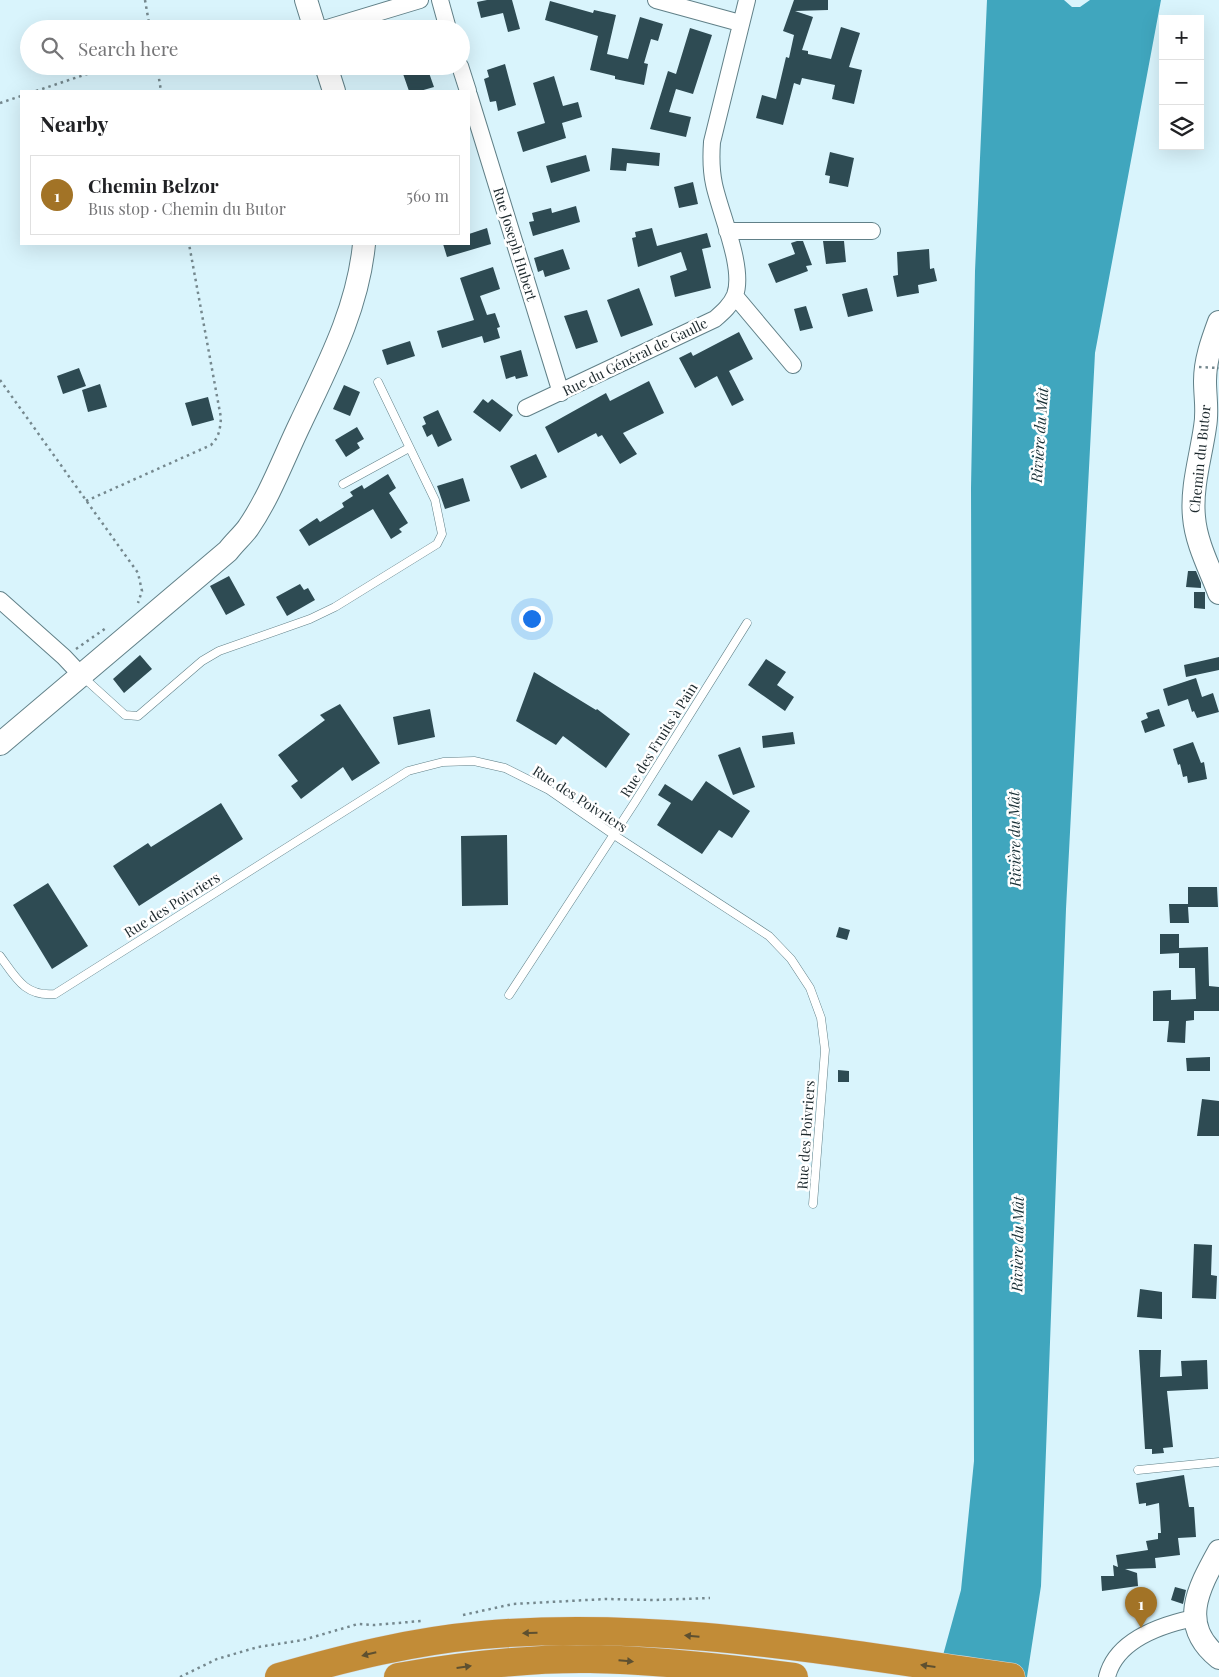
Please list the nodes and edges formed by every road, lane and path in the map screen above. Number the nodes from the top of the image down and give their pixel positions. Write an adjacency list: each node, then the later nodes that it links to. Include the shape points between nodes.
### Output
1 (145, 0): 7 (path)
2 (306, 0): 8 (main road)
3 (420, 0): 9 (street)
4 (440, 0): 10 (street)
5 (656, 0): 11 (street)
6 (747, 0): 11 (street)
7 (148, 20)
8 (312, 20)
9 (354, 20)
10 (446, 20)
11 (740, 23): 23 (street, via 711,155 713,182)
12 (84, 75): 16 (path)
13 (159, 75): 17 (path)
14 (329, 75): 18 (main road)
15 (463, 75): 19 (street)
16 (39, 90)
17 (162, 90)
18 (334, 90)
19 (468, 90)
20 (20, 96): 22 (path)
21 (470, 98): 34 (street, Rue Joseph Hubert)
22 (0, 103)
23 (727, 231): 24 (street); 27 (street, via 737,266)
24 (872, 231)
25 (189, 245): 38 (path, via 221,418 220,433 211,445)
26 (364, 245): 45 (main road, via 362,268 351,309 334,352 264,500 247,528 228,551)
27 (735, 296): 29 (street); 34 (street, Rue du Général de Gaulle, via 715,319)
28 (1219, 322): 39 (main road, Chemin du Butor, via 1206,366 1205,428 1194,504 1196,531)
29 (793, 364)
30 (1198, 367): 31 (path, bridge)
31 (1219, 368)
32 (0, 380): 38 (path)
33 (378, 382): 36 (lane)
34 (561, 393): 35 (street, Rue du Général de Gaulle)
35 (526, 408)
36 (409, 448): 37 (lane); 45 (lane, via 435,500 442,534 437,544 336,607 213,654 138,716 125,716)
37 (343, 484)
38 (86, 501): 41 (path, via 138,573 142,591)
39 (1219, 593)
40 (0, 600): 44 (street)
41 (135, 609)
42 (747, 624): 47 (lane, Rue des Fruits à Pain)
43 (111, 625): 44 (path)
44 (64, 657): 45 (street)
45 (81, 675): 46 (main road)
46 (0, 744)
47 (614, 835): 48 (lane, Rue des Poivriers, via 549,790 505,768 474,761 443,762 408,772 55,994 32,992 21,985); 49 (lane, Rue des Fruits à Pain); 50 (lane, Rue des Poivriers, via 769,936 791,959 810,988 820,1018 825,1050)
48 (0, 956)
49 (509, 995)
50 (813, 1204)
51 (1219, 1462): 52 (lane)
52 (1138, 1470)
53 (1219, 1552): 54 (main road, via 1197,1595)
54 (1194, 1618): 55 (main road, via 1202,1639); 60 (street, via 1170,1623 1144,1634 1124,1650 1109,1669)
55 (1219, 1658)
56 (279, 1677): 59 (highway, one-way to 56, via 741,1640 613,1632 483,1635 421,1643)
57 (398, 1677): 58 (highway, one-way to 58, via 496,1663 548,1660 618,1660)
58 (794, 1677)
59 (1011, 1677)
60 (1107, 1677)

